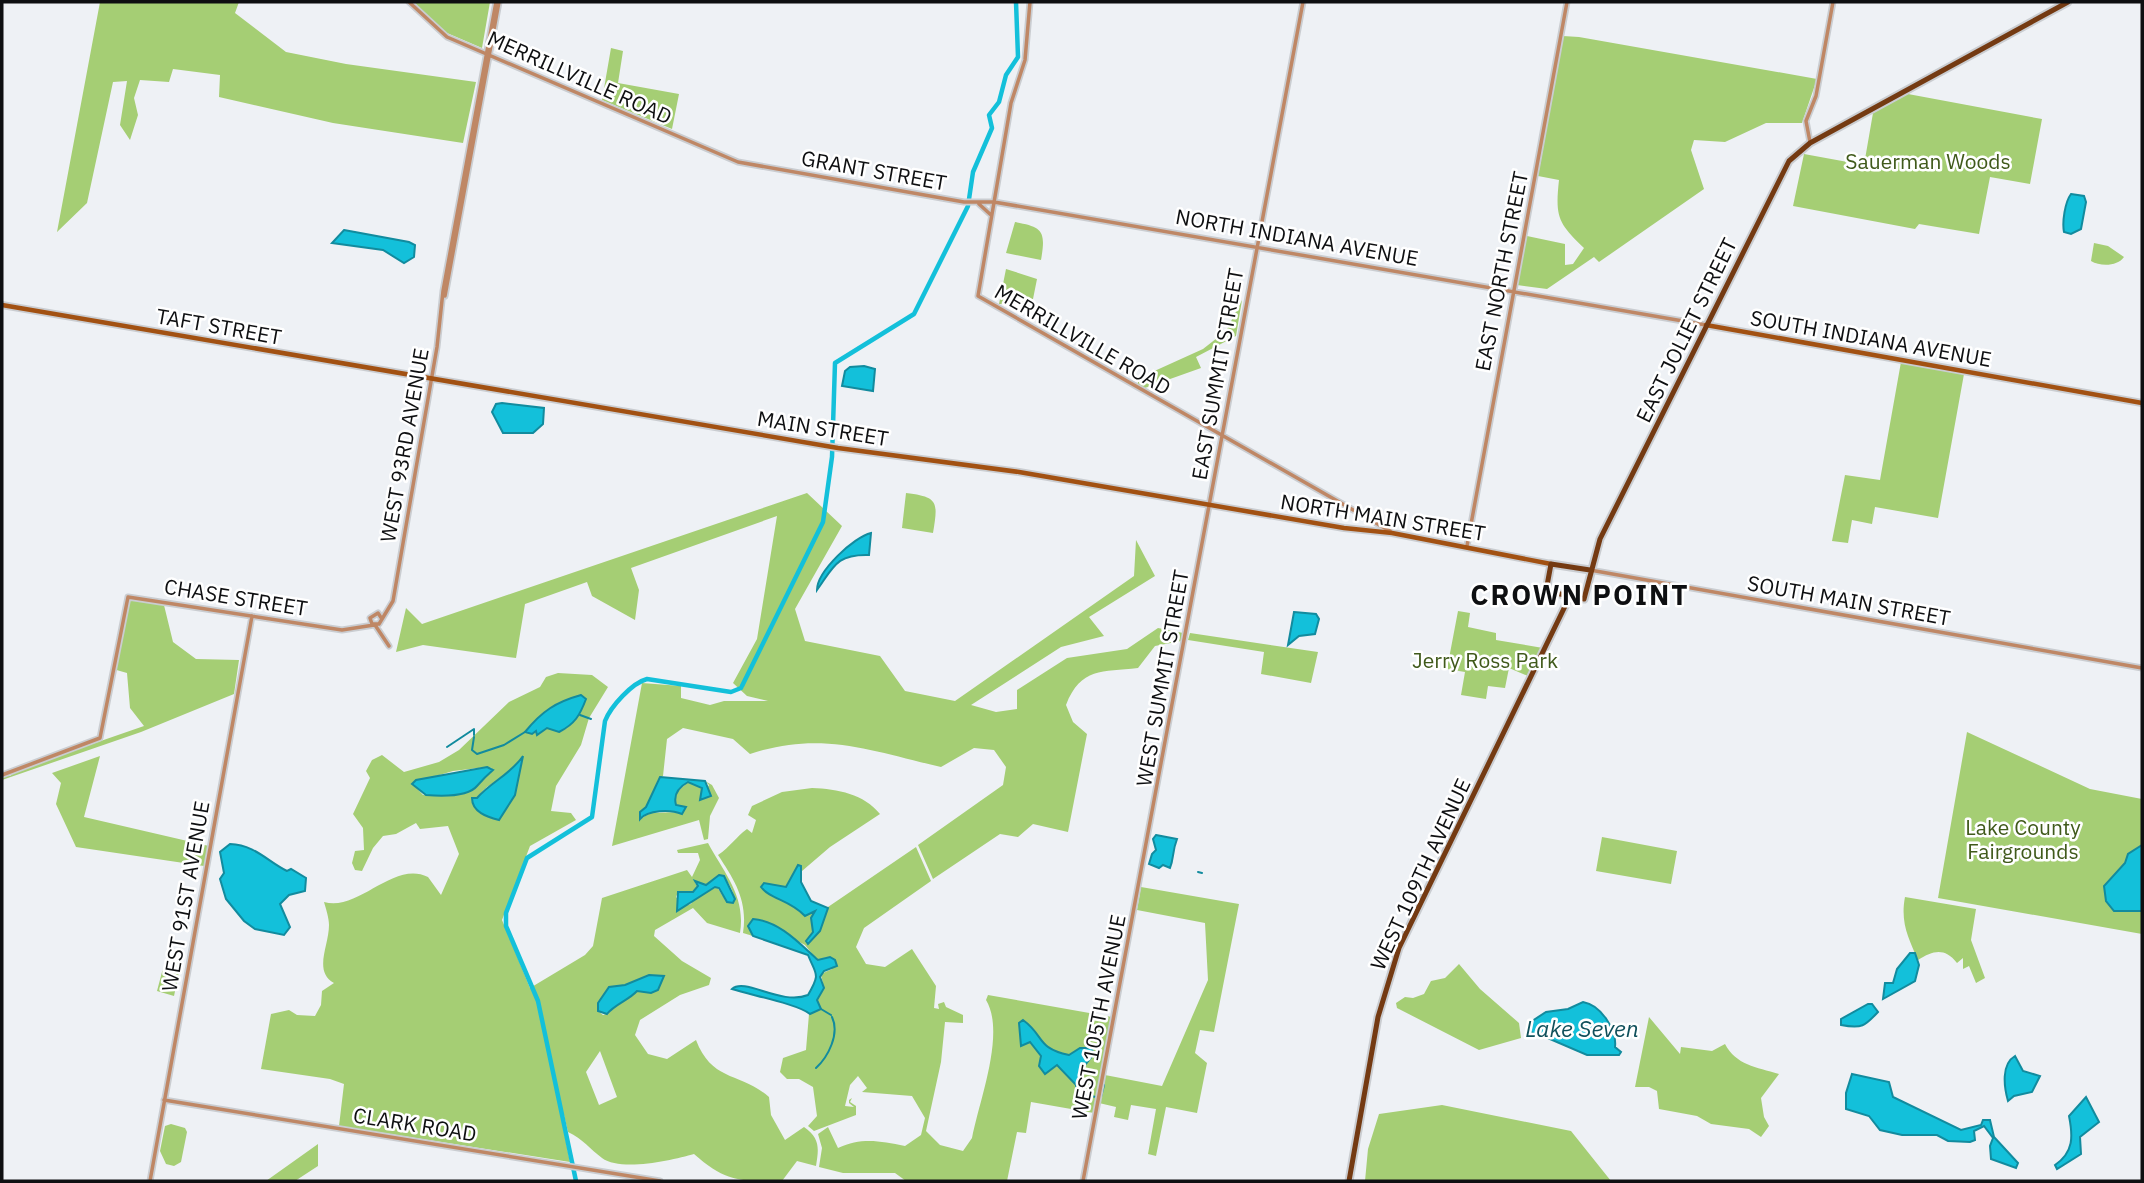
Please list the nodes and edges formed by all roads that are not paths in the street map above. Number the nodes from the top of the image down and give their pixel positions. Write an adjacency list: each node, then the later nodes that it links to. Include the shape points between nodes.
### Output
1 (409, 2): 8 (street, MERRILLVILLE ROAD, via 442,34)
2 (497, 2): 8 (street, WEST 93RD AVENUE)
3 (1030, 2): 11 (street, via 1025,60 1011,103)
4 (1303, 2): 14 (street, EAST SUMMIT STREET)
5 (1567, 2): 15 (street, EAST NORTH STREET)
6 (1833, 2): 9 (street, via 1816,96 1806,121)
7 (2068, 2): 9 (main road, EAST JOLIET STREET)
8 (488, 54): 10 (street, MERRILLVILLE ROAD); 19 (street, WEST 93RD AVENUE)
9 (1810, 143): 18 (main road, EAST JOLIET STREET, via 1781,174)
10 (749, 164): 12 (street, GRANT STREET)
11 (994, 202): 12 (street, GRANT STREET); 13 (street); 14 (street, NORTH INDIANA AVENUE)
12 (978, 203): 13 (street)
13 (991, 215): 21 (street, MERRILLVILLE ROAD, via 978,296)
14 (1256, 247): 15 (street, NORTH INDIANA AVENUE); 21 (street, EAST SUMMIT STREET)
15 (1514, 290): 16 (street, NORTH INDIANA AVENUE); 24 (street, EAST NORTH STREET)
16 (1594, 304): 18 (street, SOUTH INDIANA AVENUE)
17 (2, 305): 19 (main road, TAFT STREET)
18 (1706, 325): 20 (main road, SOUTH INDIANA AVENUE); 26 (main road, EAST JOLIET STREET, via 1600,539)
19 (432, 378): 22 (main road, MAIN STREET, via 838,448); 28 (street, WEST 93RD AVENUE)
20 (2142, 403)
21 (1222, 436): 22 (street, EAST SUMMIT STREET); 23 (street, MERRILLVILLE ROAD)
22 (1209, 504): 23 (main road, NORTH MAIN STREET); 37 (street, WEST SUMMIT STREET)
23 (1392, 533): 24 (main road, NORTH MAIN STREET)
24 (1467, 547): 25 (main road, NORTH MAIN STREET)
25 (1551, 564): 26 (main road, SOUTH MAIN STREET); 27 (main road, via 1547,592)
26 (1590, 570): 27 (main road, EAST JOLIET STREET, via 1584,599); 35 (street, SOUTH MAIN STREET)
27 (1570, 596): 42 (main road, WEST 109TH AVENUE, via 1399,947 1378,1017)
28 (393, 598): 29 (street, via 386,610); 32 (street, WEST 93RD AVENUE)
29 (378, 613): 31 (street); 32 (street)
30 (252, 616): 34 (street, CHASE STREET); 36 (street, CHASE STREET, via 128,597 100,738); 38 (street, WEST 91ST AVENUE)
31 (370, 618): 33 (street); 34 (street, via 362,626)
32 (382, 621): 33 (street); 33 (street, via 388,644)
33 (374, 625): 34 (street)
34 (338, 629)
35 (2142, 668)
36 (2, 775)
37 (1144, 858): 41 (street, WEST 105TH AVENUE)
38 (164, 1100): 39 (street, WEST 91ST AVENUE); 40 (street, CLARK ROAD)
39 (150, 1181)
40 (660, 1181)
41 (1083, 1181)
42 (1349, 1181)

